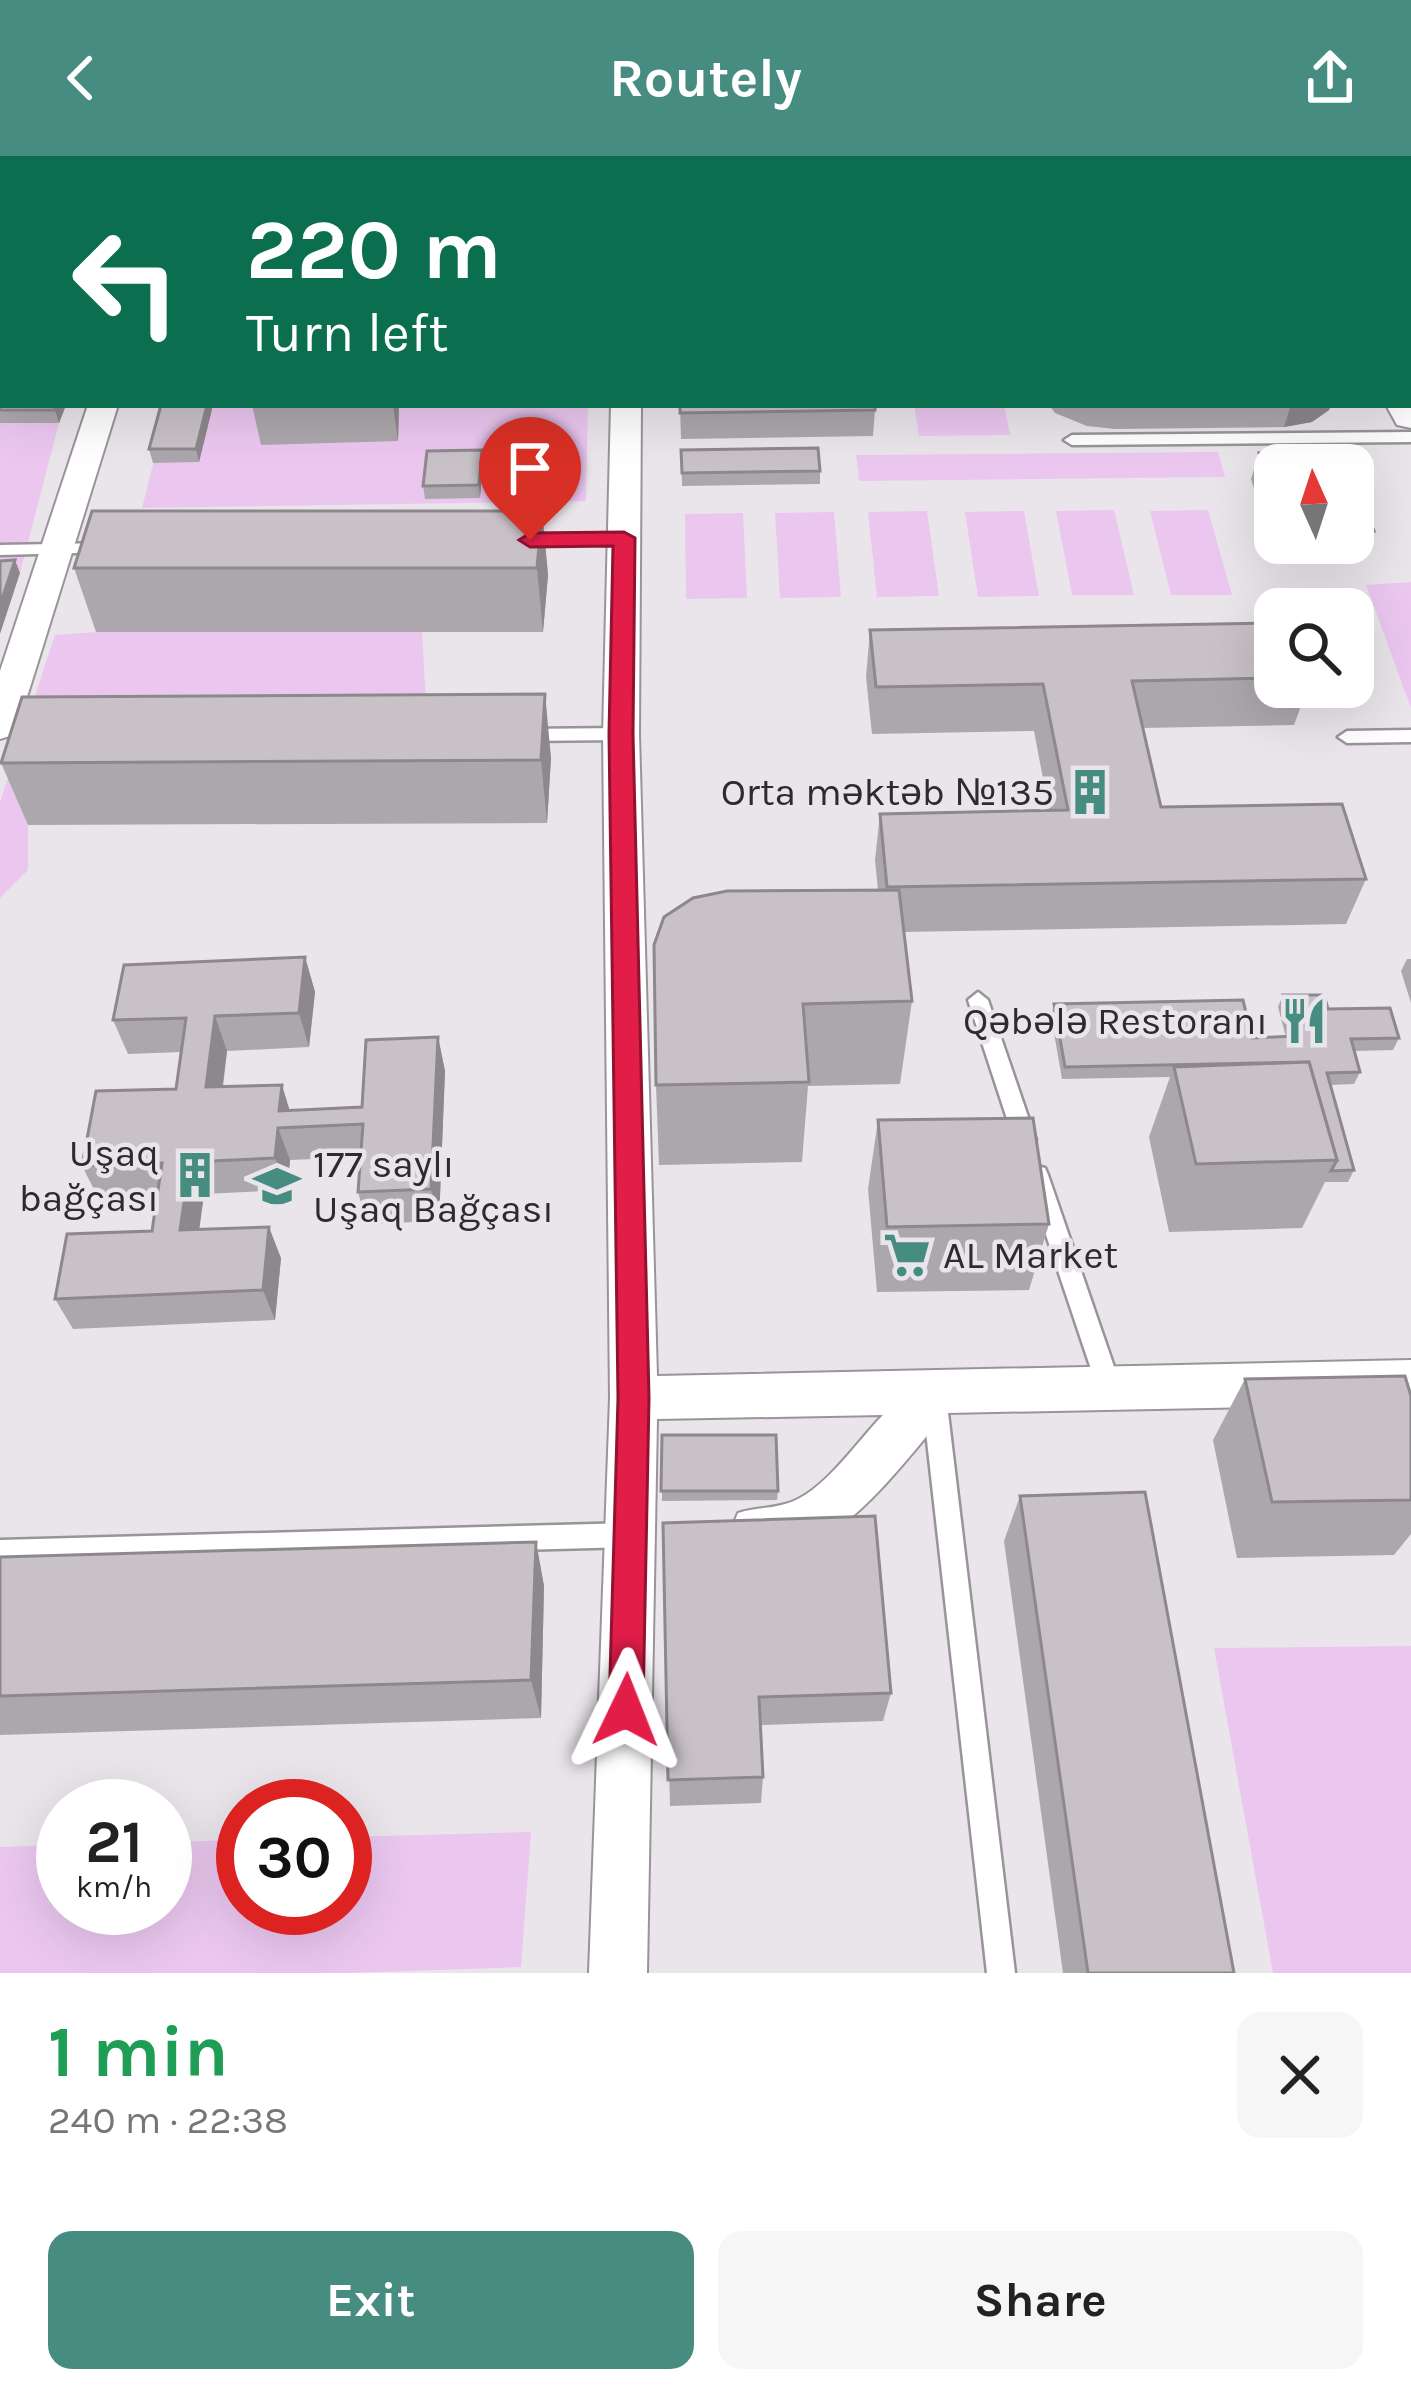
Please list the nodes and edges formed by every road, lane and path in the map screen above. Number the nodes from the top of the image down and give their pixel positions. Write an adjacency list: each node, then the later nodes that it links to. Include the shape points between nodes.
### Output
1 (103, 408): 8 (street)
2 (626, 408): 5 (street)
3 (1411, 437): 4 (lane)
4 (1072, 440)
5 (624, 538): 6 (lane); 10 (street)
6 (506, 541)
7 (128, 548): 8 (lane)
8 (58, 549): 9 (lane); 11 (street)
9 (0, 550)
10 (621, 734): 12 (lane); 20 (street)
11 (12, 735): 15 (lane)
12 (502, 736)
13 (1411, 736): 14 (lane)
14 (1347, 737)
15 (0, 743)
16 (978, 1000): 18 (lane)
17 (1411, 1382): 18 (street)
18 (1110, 1391): 19 (street)
19 (934, 1394): 20 (street); 21 (street, via 827,1508 790,1528); 24 (lane)
20 (634, 1398): 21 (street)
21 (669, 1533): 22 (lane); 23 (street)
22 (0, 1552)
23 (618, 1973)
24 (1001, 1973)

